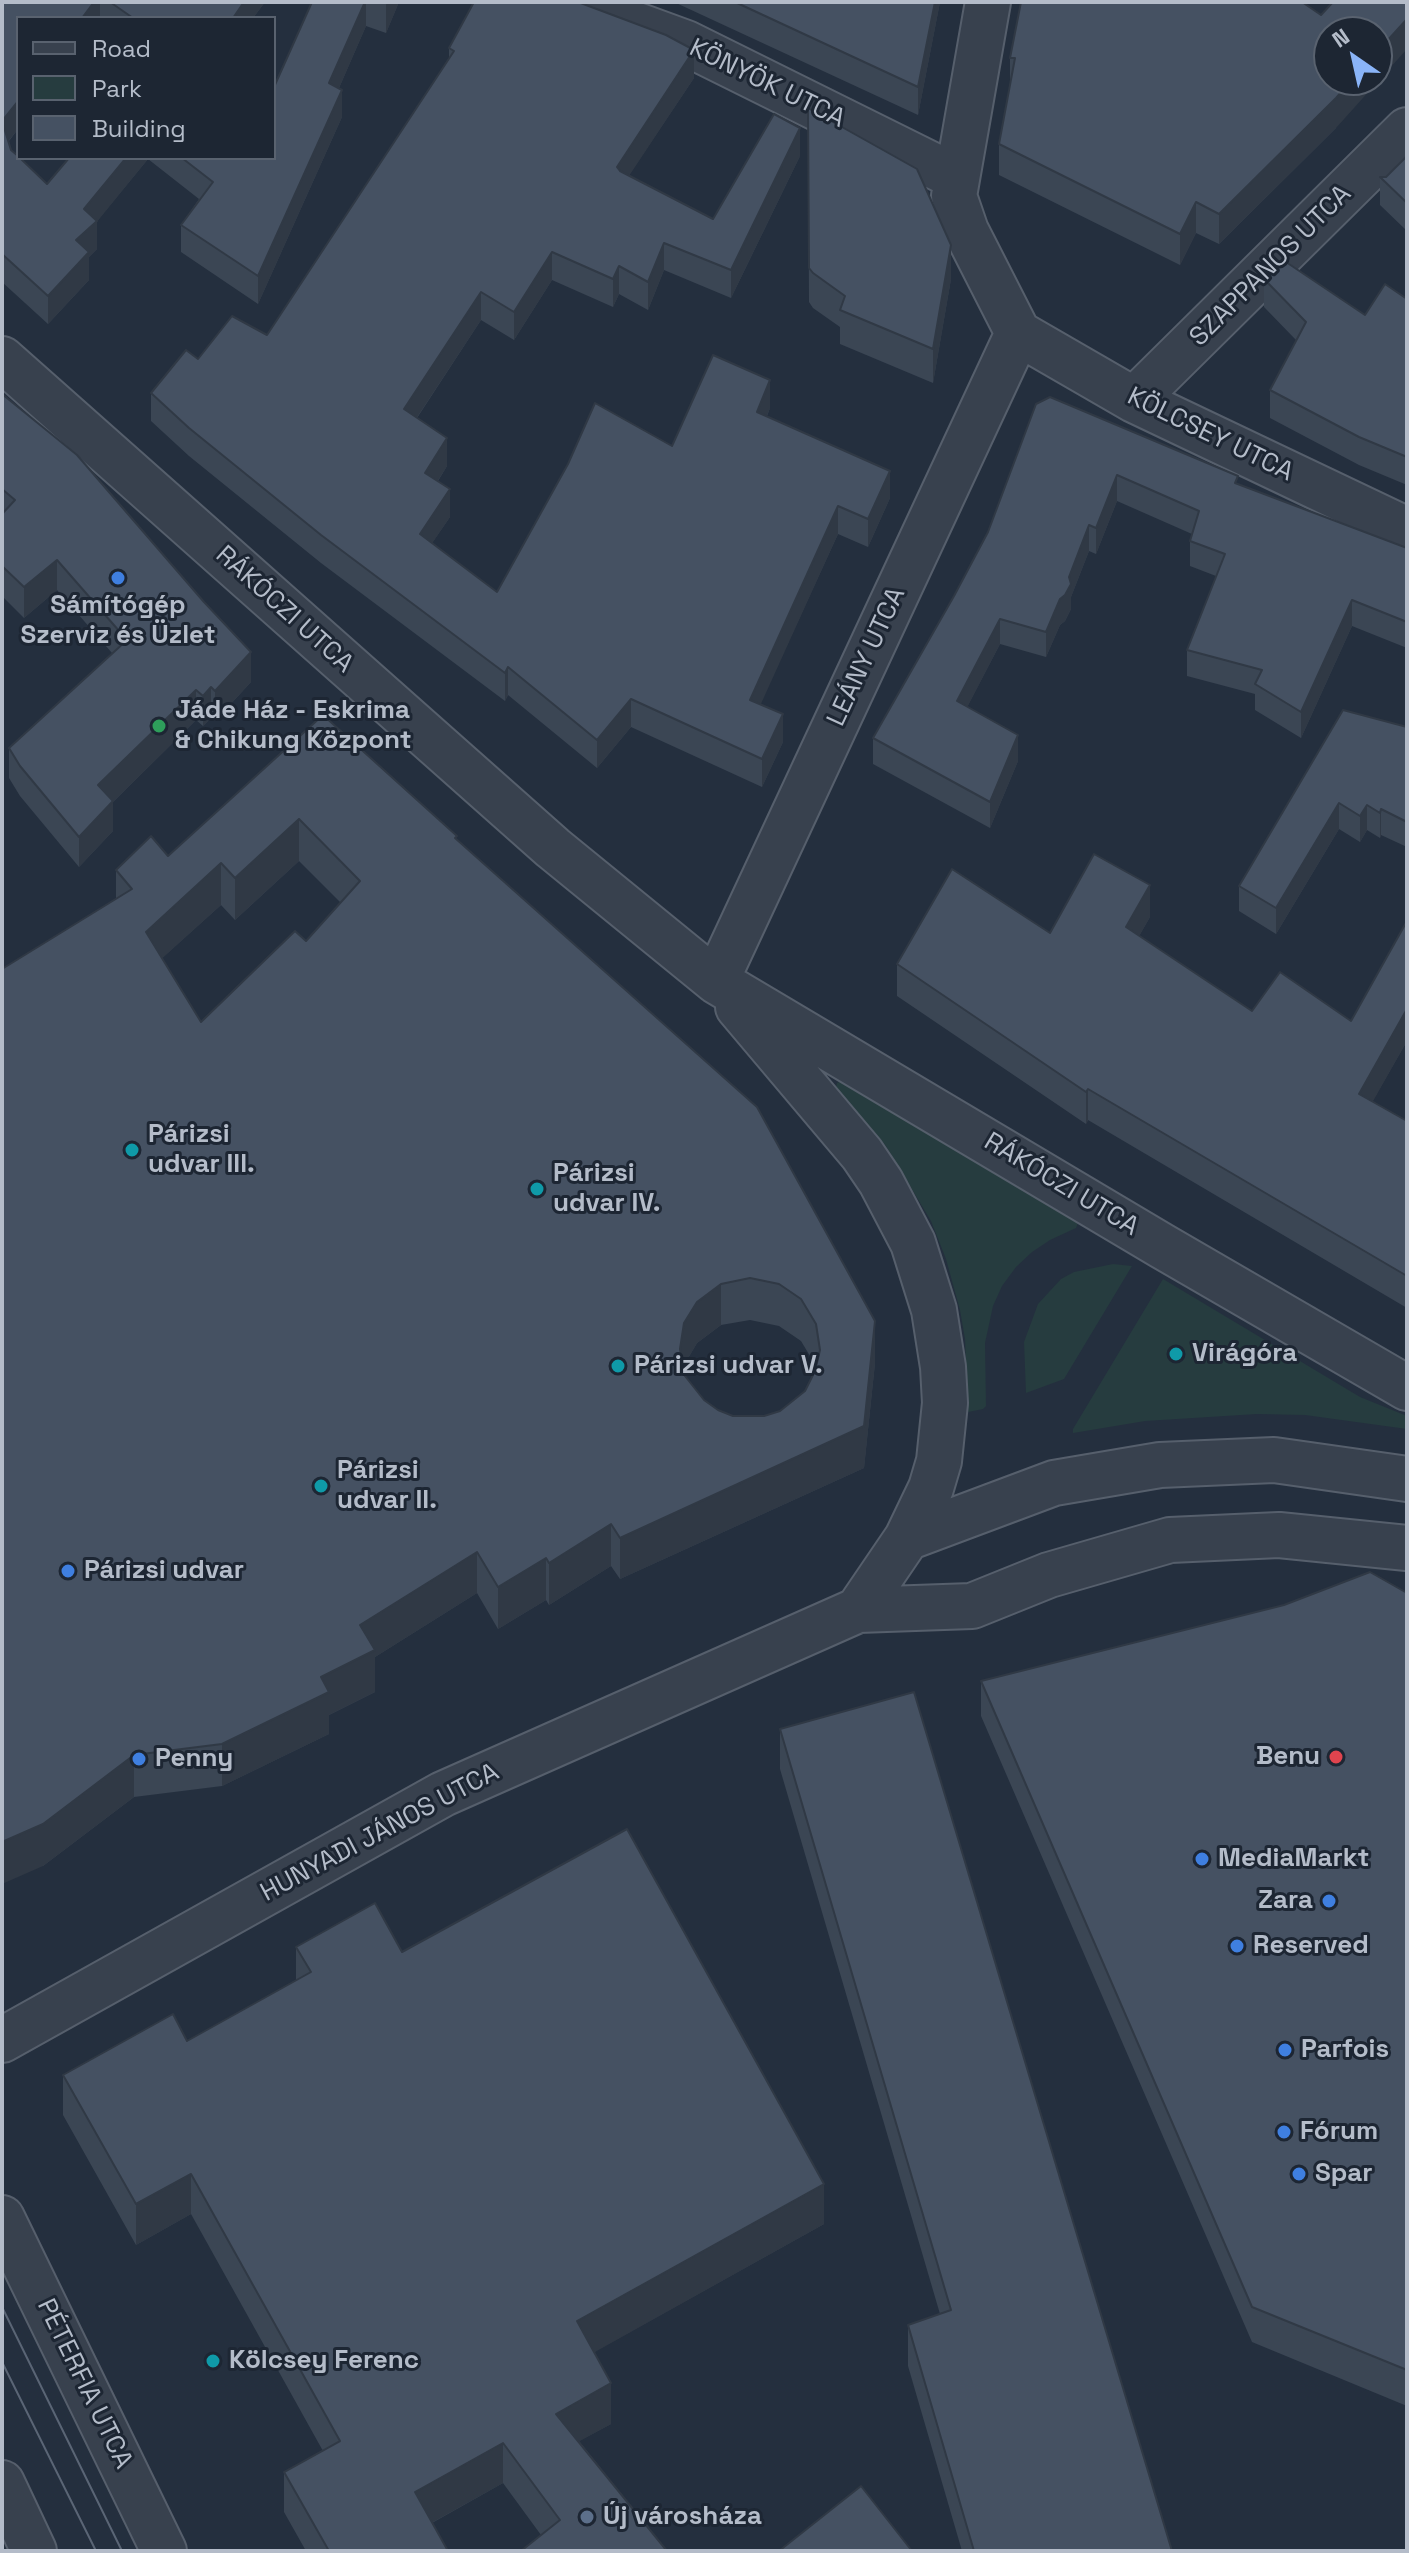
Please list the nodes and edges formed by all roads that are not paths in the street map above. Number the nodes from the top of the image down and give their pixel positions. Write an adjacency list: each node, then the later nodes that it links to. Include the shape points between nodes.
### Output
1 (574, 2): 4 (street, KÖNYÖK UTCA, via 686,43)
2 (988, 2): 4 (street)
3 (1407, 130): 7 (street, SZAPPANOS UTCA)
4 (956, 177): 5 (street, via 960,216)
5 (1018, 333): 7 (street, KÖLCSEY UTCA); 9 (street, LEÁNY UTCA)
6 (2, 359): 9 (street, RÁKÓCZI UTCA, via 553,848)
7 (1134, 400): 8 (street, KÖLCSEY UTCA)
8 (1407, 530)
9 (716, 981): 10 (street, RÁKÓCZI UTCA); 12 (street, RÁKÓCZI UTCA, via 862,1154 897,1209 917,1254 939,1338 945,1403 939,1461)
10 (1407, 1388)
11 (1407, 1479): 12 (street, via 1274,1460 1160,1465 1054,1483)
12 (907, 1538): 14 (street)
13 (1407, 1548): 14 (street, HUNYADI JÁNOS UTCA, via 1279,1535 1170,1540 1049,1575 972,1606)
14 (858, 1610): 15 (street, HUNYADI JÁNOS UTCA, via 443,1794)
15 (2, 2040)
16 (2, 2218): 19 (street, PÉTERFIA UTCA)
17 (2, 2483): 18 (street)
18 (34, 2551)
19 (164, 2551)

